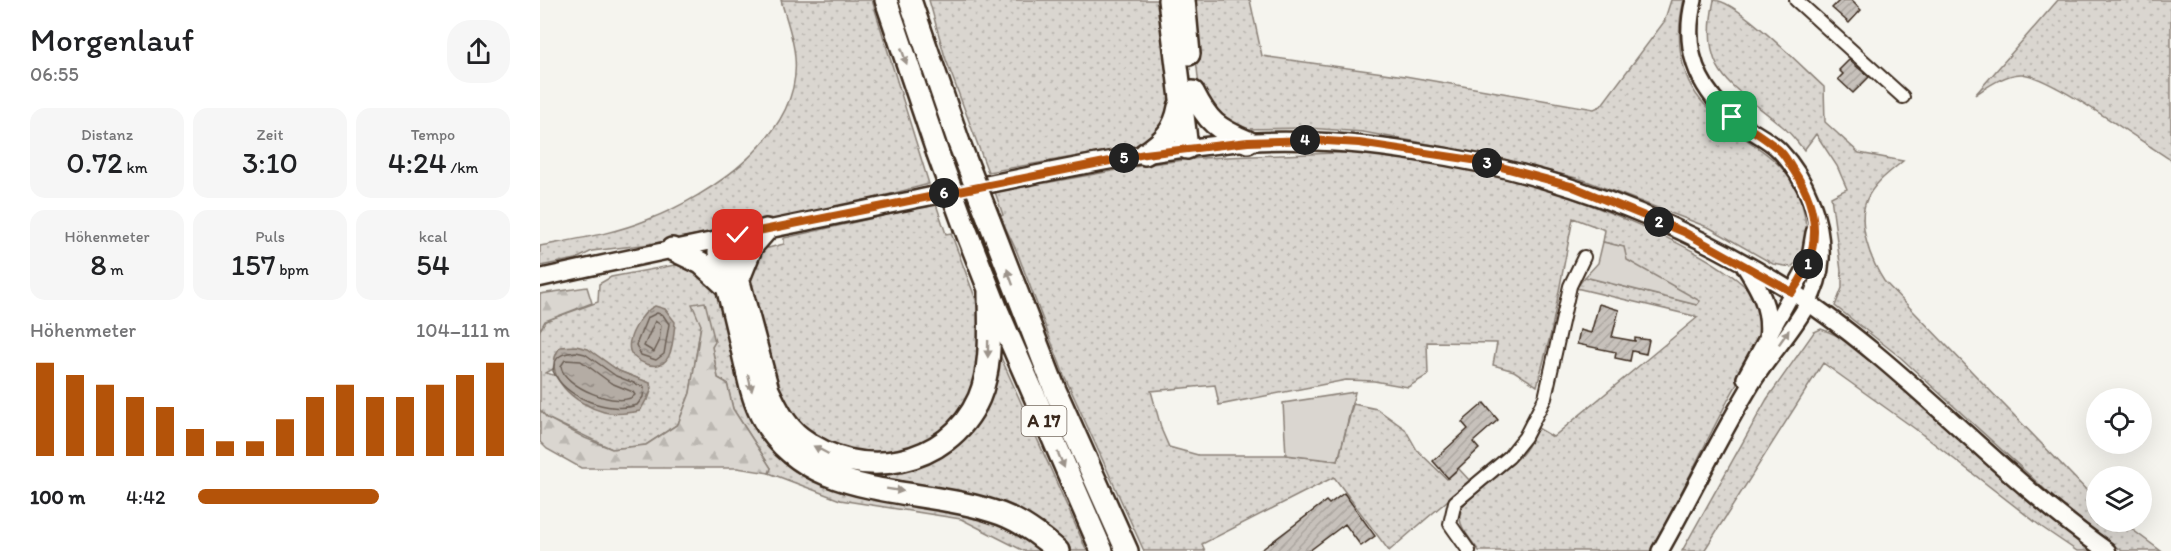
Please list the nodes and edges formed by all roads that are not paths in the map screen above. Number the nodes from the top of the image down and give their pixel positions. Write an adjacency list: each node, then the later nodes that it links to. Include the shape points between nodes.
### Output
1 (886, 0): 20 (highway, A 17, one-way to 20, bridge)
2 (1169, 0): 7 (highway)
3 (1184, 0): 7 (highway)
4 (1694, 0): 12 (street, via 1689,20 1691,56 1702,85 1732,117 1780,150 1807,190)
5 (1796, 0): 8 (street)
6 (913, 4): 27 (highway, A 17, one-way to 6, bridge, via 1055,390 988,220)
7 (1187, 96): 9 (highway, via 1211,122); 10 (highway); 11 (highway, via 1163,142)
8 (1903, 97)
9 (1248, 142): 10 (main road); 17 (main road, via 1359,143 1526,172 1611,201 1684,232)
10 (1194, 148): 11 (main road)
11 (1145, 154): 13 (main road)
12 (1814, 212): 21 (street, via 1809,262); 22 (street, via 1821,258)
13 (766, 230): 14 (main road); 19 (highway, via 752,246)
14 (722, 238): 15 (main road); 19 (highway)
15 (672, 249): 18 (main road); 19 (highway)
16 (1584, 257): 28 (street, via 1570,286 1545,398 1525,438 1509,457 1455,502 1450,524)
17 (1744, 265): 21 (main road); 23 (main road, via 1765,298)
18 (540, 278)
19 (733, 281): 20 (highway, one-way to 19, via 987,371 979,399 962,426 918,456 873,465 825,453 800,438 784,421 768,390); 25 (highway, one-way to 25, via 753,395 773,435 793,457 823,474 856,484 935,496 1002,514)
20 (989, 290): 26 (highway, A 17, one-way to 26)
21 (1792, 292): 22 (main road); 23 (street)
22 (1808, 303): 24 (street, one-way to 22, via 1754,380); 30 (main road, via 1880,358)
23 (1768, 334): 24 (street, via 1706,452)
24 (1689, 500): 29 (street)
25 (1058, 551)
26 (1102, 551)
27 (1127, 551)
28 (1469, 551)
29 (1660, 551)
30 (2107, 551)

